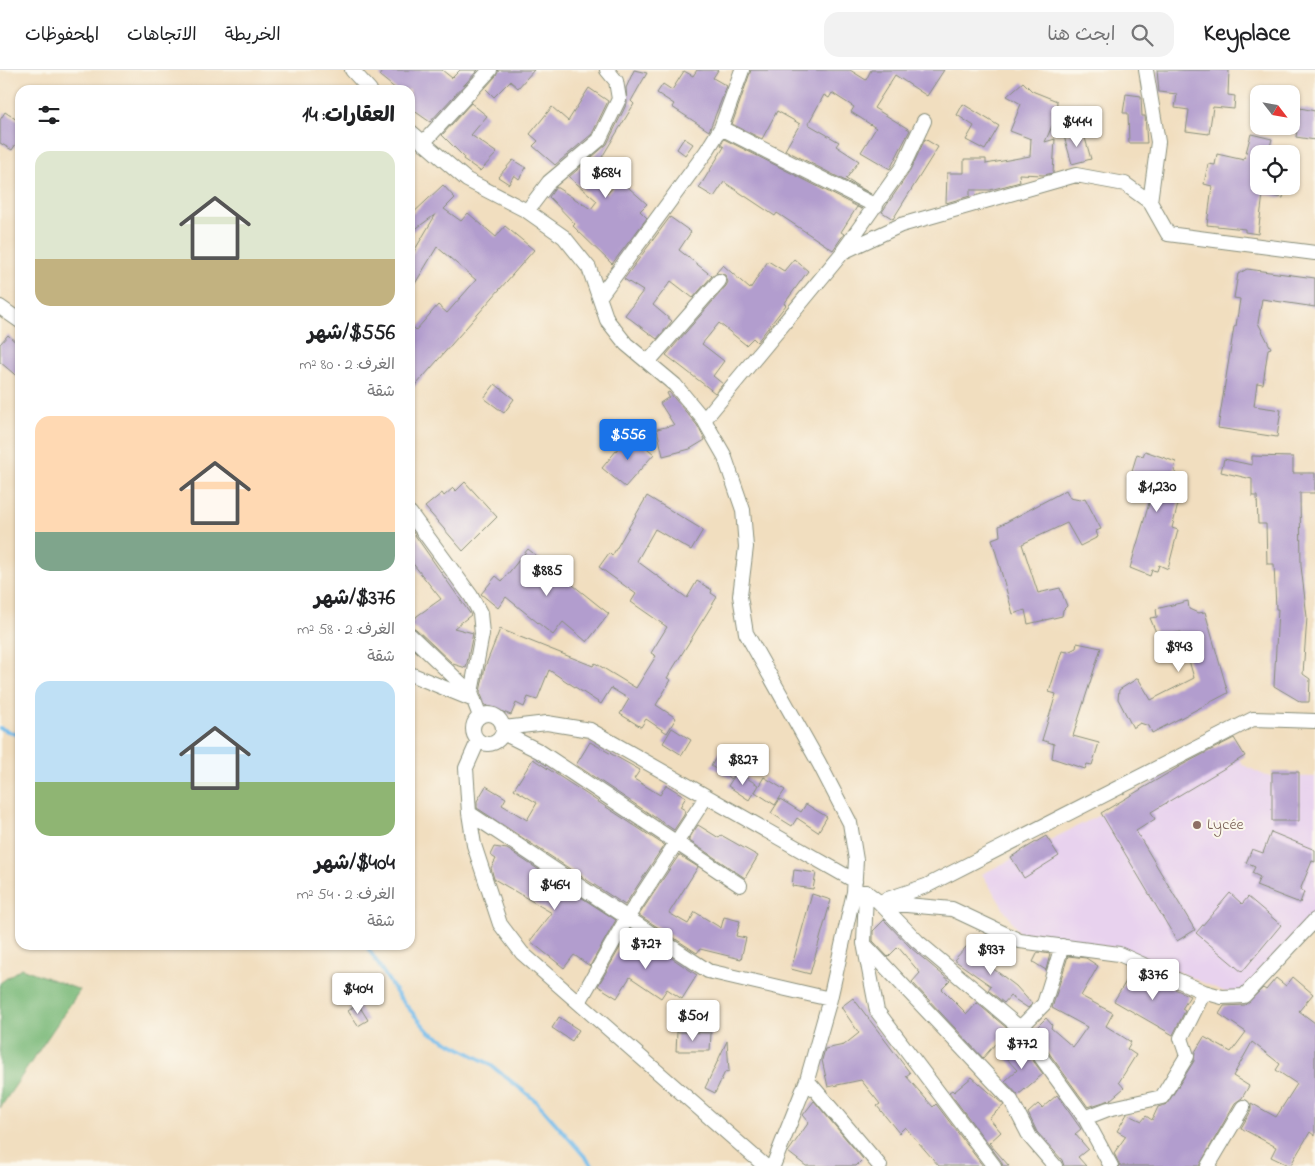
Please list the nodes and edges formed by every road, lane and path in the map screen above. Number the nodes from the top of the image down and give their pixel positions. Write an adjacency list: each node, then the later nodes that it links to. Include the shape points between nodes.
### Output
1 (352, 70): 6 (street)
2 (490, 70): 10 (street)
3 (607, 70): 13 (street, via 616,81 619,100 599,140 548,182)
4 (742, 70): 8 (street)
5 (1146, 70): 11 (street, via 1158,142)
6 (366, 85)
7 (924, 121): 12 (street, via 904,166)
8 (721, 128): 12 (street); 17 (street)
9 (415, 136): 10 (street)
10 (423, 143): 13 (street, via 467,180)
11 (1150, 202): 14 (street, via 1125,184 1076,175 902,225); 15 (street, via 1168,234)
12 (876, 206): 14 (street)
13 (528, 211): 17 (street, via 564,237 590,268)
14 (843, 252): 21 (street)
15 (1315, 252)
16 (719, 281): 20 (street)
17 (600, 296): 20 (street, via 607,320 626,344)
18 (0, 307): 19 (street)
19 (15, 318)
20 (648, 362): 21 (street, via 675,385)
21 (704, 420): 34 (street, via 724,455 743,510 746,547 740,596 746,633 850,823)
22 (415, 519): 25 (street, via 480,613 482,634)
23 (415, 640): 25 (street)
24 (415, 676): 25 (street)
25 (473, 697): 26 (street)
26 (480, 716): 28 (street, via 495,716); 29 (street, via 473,727)
27 (1315, 721): 35 (street, via 1253,719 926,886)
28 (503, 731): 29 (street, via 497,742 492,744); 30 (street, via 547,723 590,730); 32 (street, via 539,751)
29 (478, 741): 31 (street, via 466,768)
30 (706, 797): 32 (street); 34 (street)
31 (469, 813): 36 (street); 42 (street, via 474,846 500,924 522,953)
32 (677, 843): 33 (street); 36 (street)
33 (740, 885)
34 (858, 889): 35 (street); 38 (street); 41 (street)
35 (879, 902): 39 (street, via 952,909 1020,941); 43 (street, via 917,941)
36 (627, 918): 41 (street, via 708,971); 42 (street)
37 (1315, 920): 40 (street, via 1244,996 1222,997)
38 (864, 944): 50 (street, via 877,1010); 51 (street, via 1011,1100 1030,1137)
39 (1062, 946): 40 (street, via 1119,954); 43 (street, via 1044,1004)
40 (1204, 992): 46 (street, via 1181,1038 1187,1056 1162,1097 1108,1109)
41 (830, 999): 44 (street)
42 (579, 1002): 47 (street)
43 (1020, 1028): 46 (street)
44 (807, 1080): 48 (street); 49 (street)
45 (1243, 1107): 53 (street)
46 (1085, 1118): 52 (street)
47 (765, 1166)
48 (773, 1166)
49 (880, 1166)
50 (994, 1166)
51 (1054, 1166)
52 (1110, 1166)
53 (1208, 1166)

